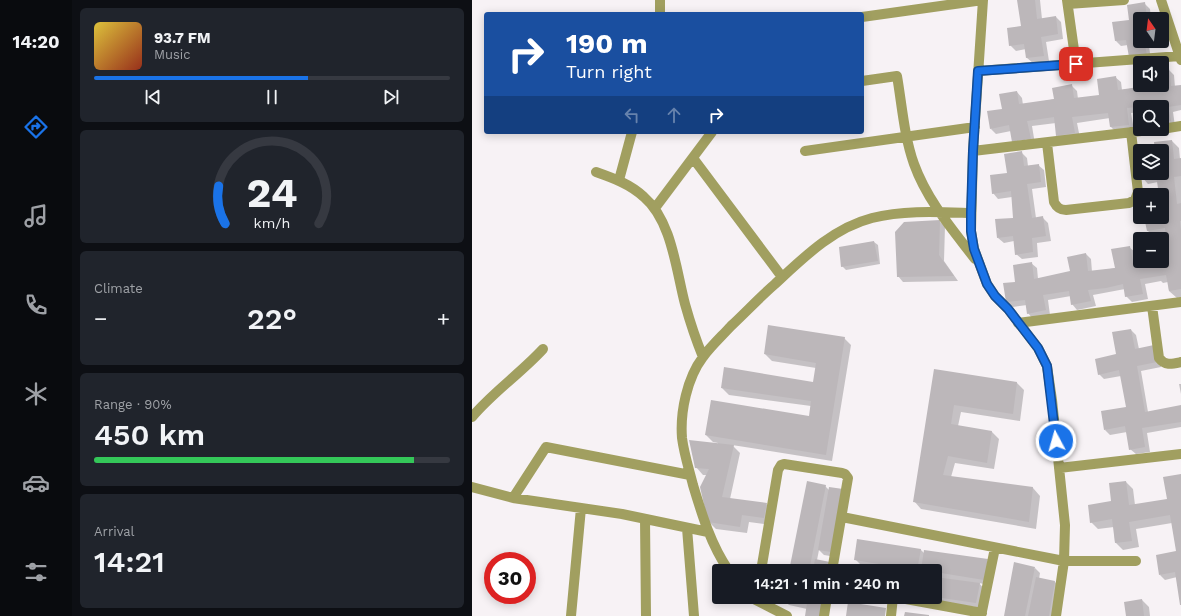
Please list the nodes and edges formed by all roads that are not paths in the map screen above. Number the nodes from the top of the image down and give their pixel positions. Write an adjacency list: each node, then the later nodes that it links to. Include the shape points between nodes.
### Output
1 (660, 0): 6 (street)
2 (983, 0): 7 (street); 10 (street)
3 (1124, 0): 5 (street)
4 (1160, 0): 8 (street)
5 (1068, 2): 9 (street)
6 (660, 12)
7 (864, 17)
8 (1180, 58): 9 (street)
9 (1076, 64): 10 (street)
10 (978, 71): 13 (street)
11 (864, 81): 18 (street, via 897,76)
12 (1181, 126): 14 (street)
13 (974, 127): 18 (street); 21 (street)
14 (1169, 127)
15 (1131, 132): 19 (street); 19 (street, via 1138,192 1135,200 1129,203 1074,210 1058,208 1054,202)
16 (631, 134): 24 (street)
17 (711, 134): 22 (street)
18 (907, 137): 20 (street); 26 (street, via 914,164)
19 (1047, 143): 21 (street)
20 (805, 151)
21 (973, 151): 27 (street)
22 (693, 158): 25 (street); 29 (street)
23 (596, 172): 24 (street)
24 (619, 180): 25 (street, via 645,197)
25 (655, 208): 34 (street, via 666,230 689,319)
26 (939, 212): 27 (street); 28 (street); 29 (street, via 900,212 851,225 816,248)
27 (971, 213): 28 (street, via 974,249)
28 (981, 267): 32 (street, via 995,296)
29 (782, 277): 34 (street)
30 (1181, 302): 31 (street)
31 (1152, 306): 32 (street); 35 (street, via 1159,358 1168,364)
32 (1018, 322): 38 (street, via 1038,348 1047,366)
33 (543, 349): 36 (street)
34 (703, 357): 39 (street, via 685,396 682,416 682,436)
35 (1181, 362)
36 (472, 417)
37 (1181, 454): 38 (street)
38 (1059, 468): 49 (street, via 1065,525)
39 (690, 475): 41 (street, via 546,447); 46 (street)
40 (472, 487): 41 (street)
41 (513, 498): 42 (street)
42 (581, 508): 44 (street); 58 (street)
43 (842, 517): 47 (street); 51 (street, via 848,481 845,474 781,465 778,470); 52 (street)
44 (645, 519): 45 (street); 59 (street)
45 (687, 528): 46 (street); 60 (street)
46 (708, 532): 50 (street)
47 (995, 548): 49 (street); 57 (street)
48 (1136, 560): 49 (street)
49 (1064, 562): 64 (street)
50 (725, 564)
51 (762, 564)
52 (833, 564)
53 (765, 604): 61 (street)
54 (827, 604): 62 (street)
55 (893, 604): 63 (street)
56 (930, 604): 57 (street)
57 (981, 614)
58 (571, 616)
59 (646, 616)
60 (694, 616)
61 (787, 616)
62 (824, 616)
63 (891, 616)
64 (1056, 616)

